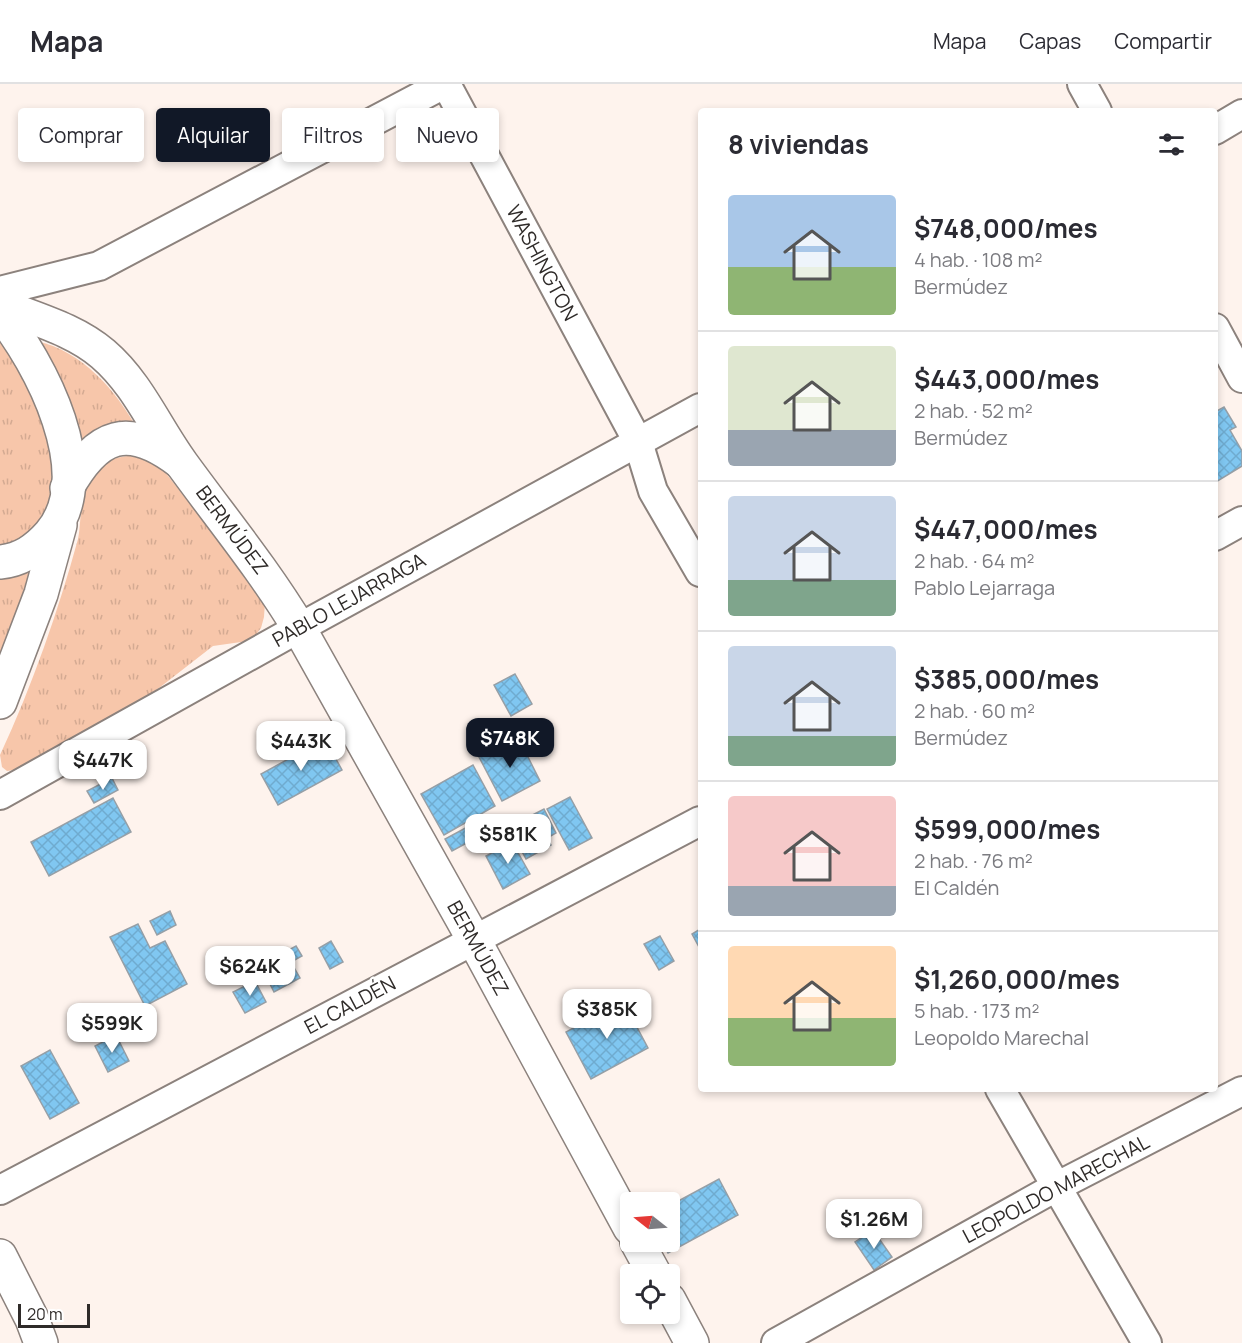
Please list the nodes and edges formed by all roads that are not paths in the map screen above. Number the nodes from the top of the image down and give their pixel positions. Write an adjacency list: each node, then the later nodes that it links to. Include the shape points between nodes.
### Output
1 (445, 84): 6 (street, via 99,266); 12 (street, WASHINGTON)
2 (1082, 84): 3 (street)
3 (1094, 108)
4 (1242, 114): 5 (street)
5 (1218, 128)
6 (0, 291)
7 (0, 305): 13 (main road, BERMÚDEZ, via 80,338 101,352 134,387)
8 (0, 313): 14 (main road, via 29,355 52,399 66,444)
9 (1218, 334): 10 (street)
10 (1242, 378)
11 (698, 409): 12 (street, PABLO LEJARRAGA)
12 (638, 442): 18 (street, WASHINGTON, via 654,491); 19 (street, PABLO LEJARRAGA)
13 (181, 462): 14 (main road, BERMÚDEZ, via 148,442 116,439 88,456); 19 (main road, BERMÚDEZ, via 245,546)
14 (65, 499): 17 (main road, BERMÚDEZ, via 56,527 37,548 26,556); 20 (main road, via 41,594)
15 (1242, 521): 16 (street)
16 (1218, 534)
17 (0, 562)
18 (698, 568)
19 (299, 627): 21 (street, PABLO LEJARRAGA); 23 (main road, BERMÚDEZ)
20 (0, 702)
21 (0, 795)
22 (698, 822): 23 (street, EL CALDÉN)
23 (474, 940): 27 (street, EL CALDÉN); 28 (main road, BERMÚDEZ)
24 (1242, 1091): 26 (street, LEOPOLDO MARECHAL)
25 (1002, 1092): 26 (street)
26 (1056, 1187): 33 (street, LEOPOLDO MARECHAL); 34 (street)
27 (0, 1190)
28 (620, 1210)
29 (0, 1256): 31 (main road)
30 (680, 1321): 32 (main road)
31 (42, 1343)
32 (692, 1343)
33 (776, 1343)
34 (1147, 1343)

